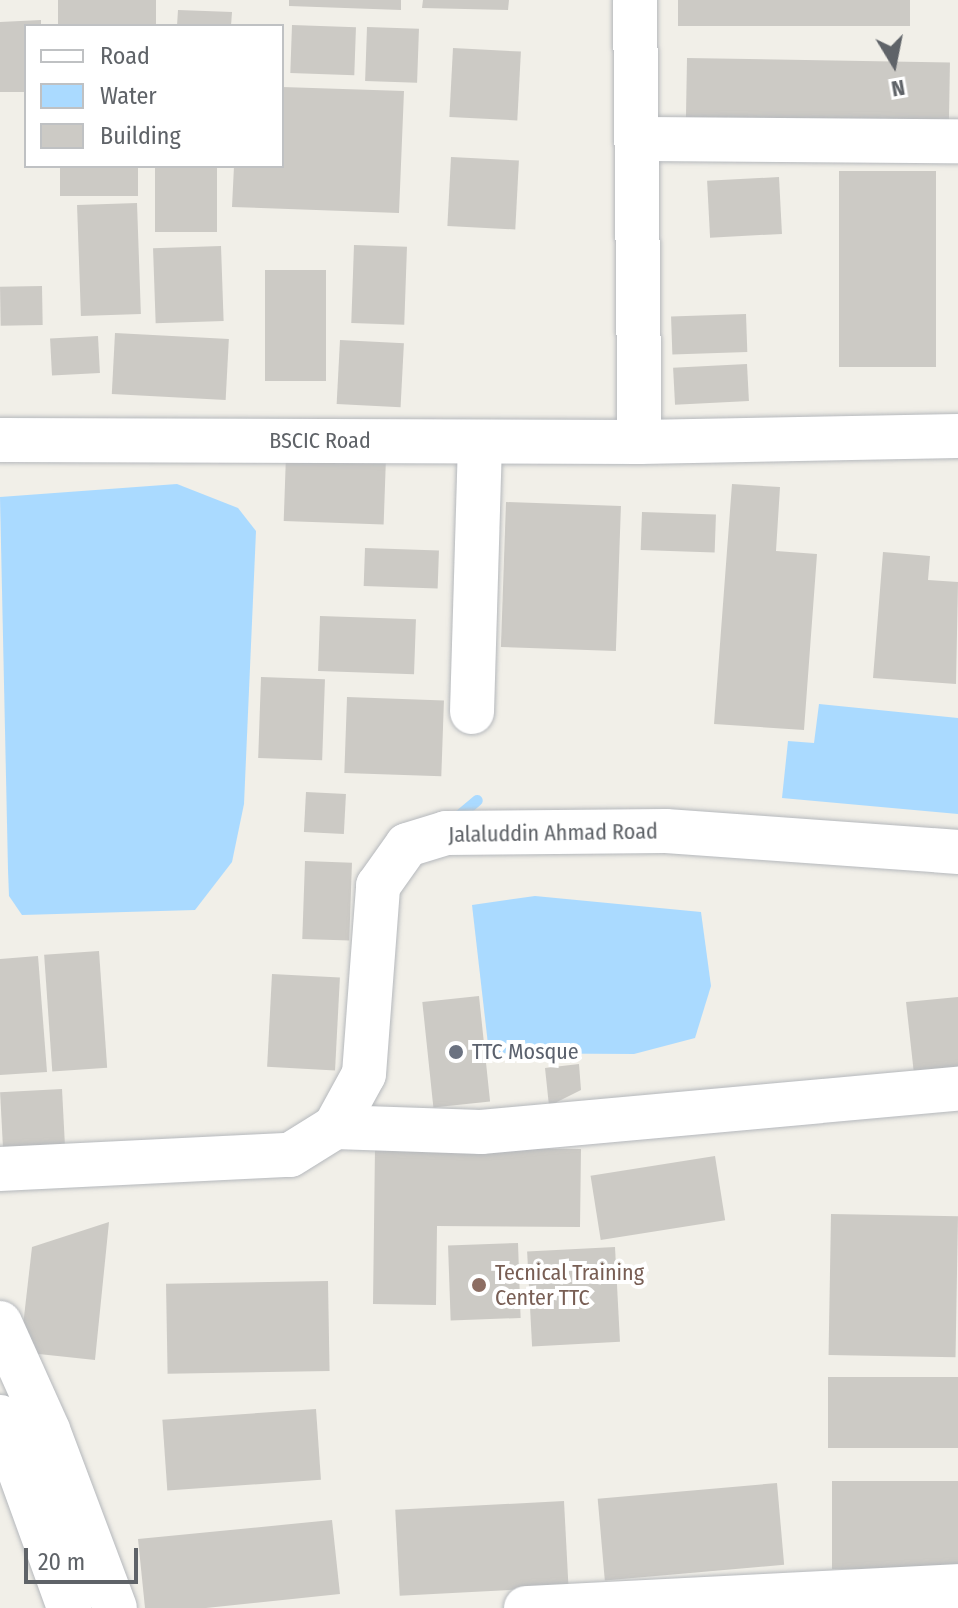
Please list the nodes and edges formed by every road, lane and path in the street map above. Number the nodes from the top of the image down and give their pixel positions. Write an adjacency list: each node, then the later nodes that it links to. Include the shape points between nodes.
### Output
1 (635, 0): 2 (street)
2 (636, 139): 3 (street); 7 (street)
3 (958, 141)
4 (958, 436): 7 (street, BSCIC Road)
5 (0, 440): 6 (street, BSCIC Road)
6 (480, 442): 7 (street, BSCIC Road); 8 (street)
7 (640, 442)
8 (472, 712)
9 (958, 852): 11 (street, Jalaluddin Ahmad Road, via 666,831 446,833 407,845 378,886 364,1074)
10 (958, 1089): 11 (street, via 481,1132)
11 (335, 1127): 12 (street, Jalaluddin Ahmad Road, via 290,1155)
12 (0, 1169)
13 (0, 1323): 18 (street, via 48,1430)
14 (4, 1437): 17 (street)
15 (958, 1586): 16 (street)
16 (607, 1605): 19 (street)
17 (69, 1608)
18 (115, 1608)
19 (526, 1608)

